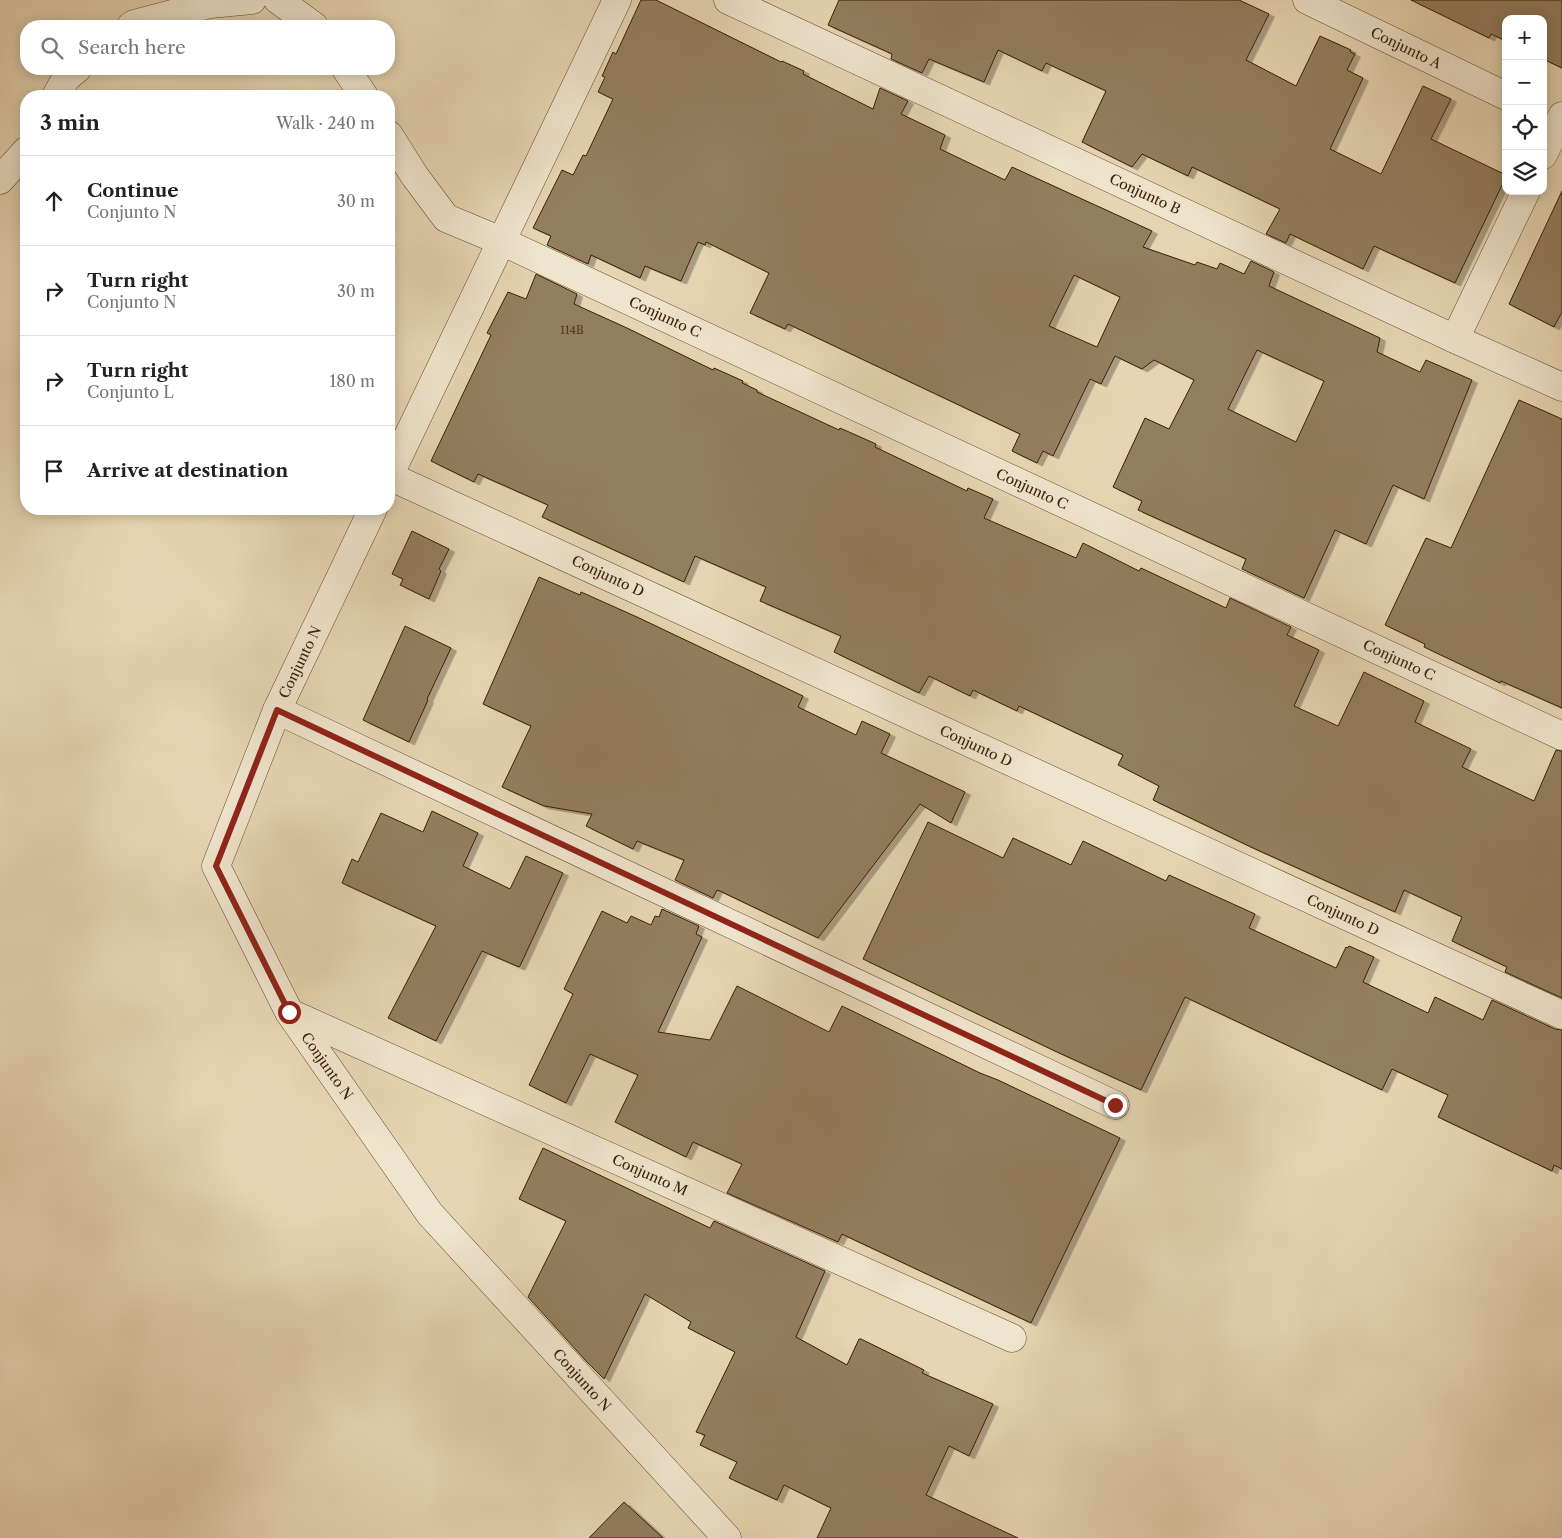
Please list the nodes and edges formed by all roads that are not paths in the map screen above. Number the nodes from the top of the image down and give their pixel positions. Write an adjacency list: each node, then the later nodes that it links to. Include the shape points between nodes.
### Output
1 (252, 0): 6 (street, via 210,4)
2 (278, 0): 7 (street)
3 (617, 0): 19 (street)
4 (728, 0): 20 (street, Conjunto B)
5 (1306, 0): 12 (street, Conjunto A)
6 (149, 20)
7 (306, 20)
8 (70, 75): 10 (street)
9 (350, 75): 11 (street)
10 (59, 90)
11 (360, 90)
12 (1502, 94)
13 (1557, 119): 15 (street)
14 (395, 145): 19 (street, Conjunto C, via 446,218)
15 (1545, 150)
16 (20, 158): 17 (street)
17 (0, 180)
18 (1524, 195): 20 (street)
19 (501, 241): 22 (street); 26 (street, Conjunto C)
20 (1456, 339): 21 (street, Conjunto B)
21 (1562, 387)
22 (395, 463)
23 (395, 479): 28 (street, Conjunto D)
24 (370, 515): 25 (street, Conjunto N)
25 (277, 710): 27 (street, Conjunto N, via 216,866); 29 (street)
26 (1562, 736)
27 (289, 1012): 30 (street, Conjunto M); 31 (street, Conjunto N, via 430,1214)
28 (1562, 1015)
29 (1115, 1105)
30 (1012, 1338)
31 (727, 1538)

